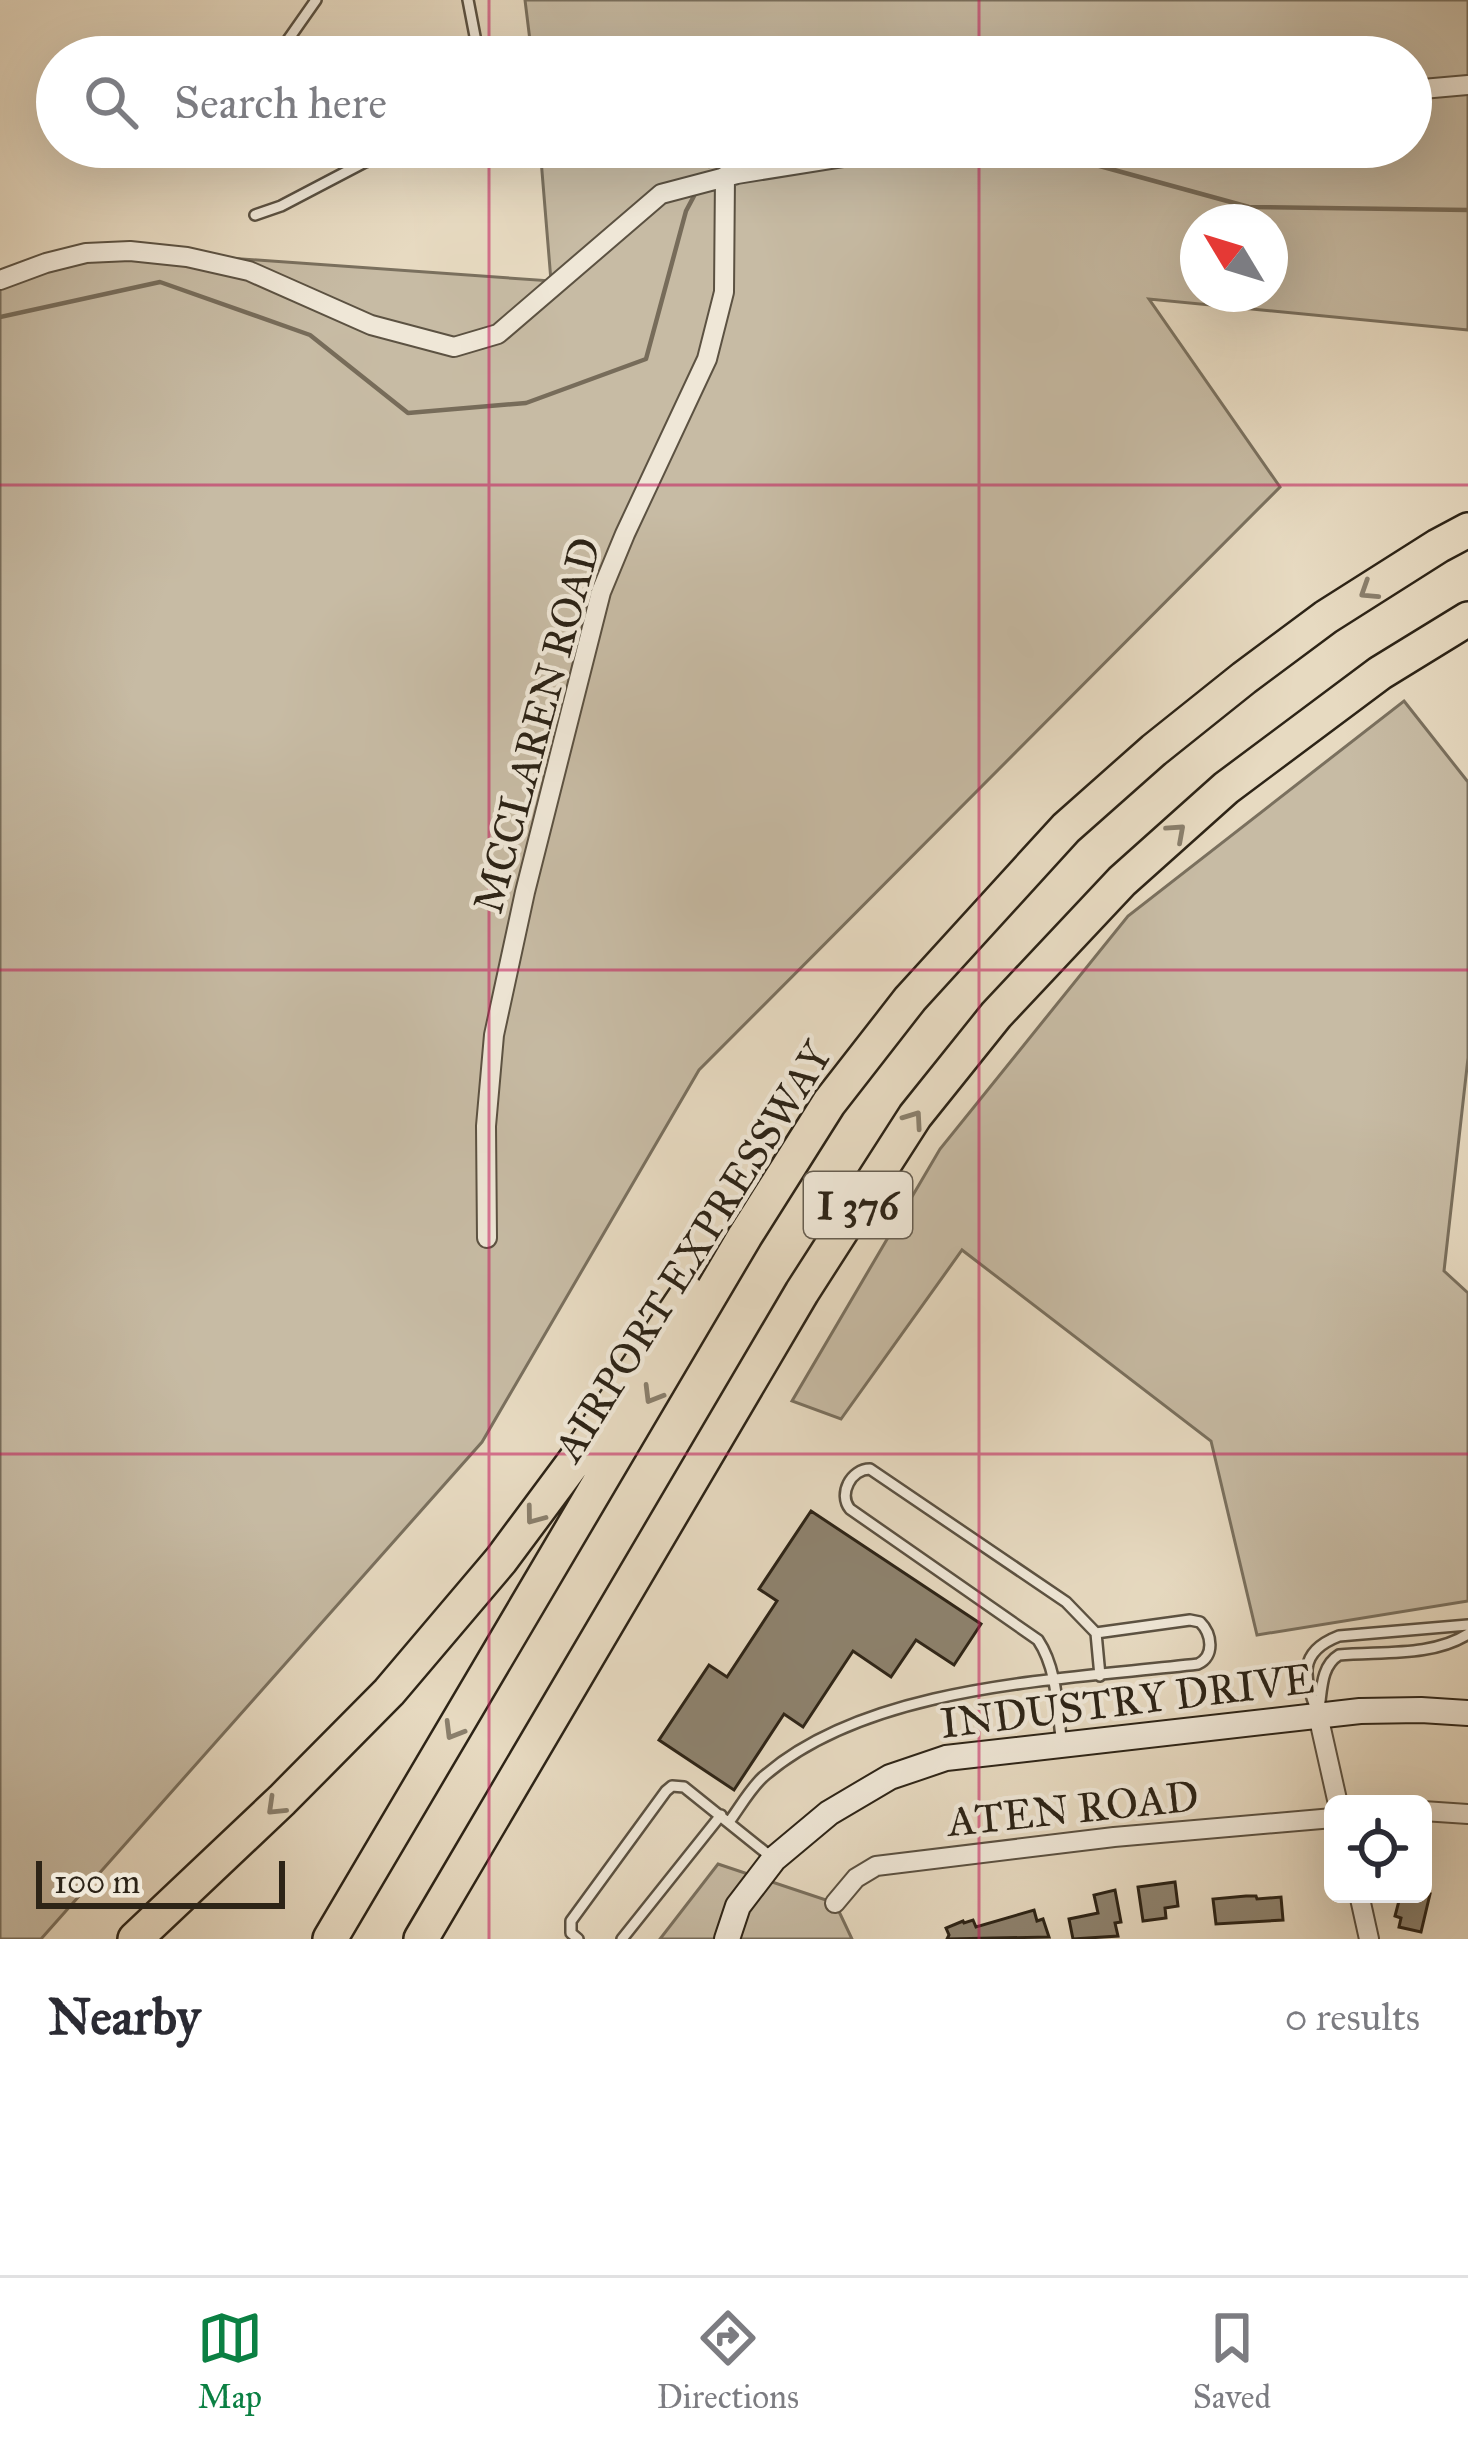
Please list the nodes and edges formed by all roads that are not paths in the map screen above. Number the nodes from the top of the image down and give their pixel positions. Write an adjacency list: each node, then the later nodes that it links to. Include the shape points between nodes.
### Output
1 (316, 0): 3 (lane)
2 (469, 0): 4 (lane)
3 (291, 36)
4 (475, 36)
5 (1468, 85): 6 (street)
6 (1432, 88)
7 (352, 168): 10 (lane)
8 (775, 168): 9 (street)
9 (725, 176): 11 (street, via 661,194 497,334 454,347 371,326 249,271 188,257 86,253); 15 (street, MCCLAREN ROAD, via 724,292 707,359 601,592 525,892 494,1035)
10 (255, 215)
11 (0, 280)
12 (1468, 530): 14 (highway, AIRPORT EXPRESSWAY / I 376, one-way to 14, via 1260,665)
13 (1468, 619): 16 (highway, I 376, one-way to 13, via 915,1116 995,1015 1122,880 1226,788 1380,673)
14 (1066, 828): 34 (highway, one-way to 34, via 947,940 850,1049 501,1560 389,1692); 35 (highway, AIRPORT EXPRESSWAY / I 376, one-way to 35, via 910,999 830,1103)
15 (487, 1238)
16 (802, 1292): 36 (highway, I 376); 37 (highway)
17 (1468, 1630): 19 (lane); 20 (lane, via 1428,1648)
18 (1096, 1634): 21 (lane); 21 (lane, via 1195,1620 1207,1629 1210,1649 1198,1664); 22 (lane, via 1066,1602 870,1469 857,1472 844,1491 846,1505 1038,1640)
19 (1380, 1634): 20 (lane); 24 (lane, via 1339,1636 1315,1651 1305,1678)
20 (1382, 1652): 24 (lane, via 1333,1659)
21 (1100, 1676): 22 (lane)
22 (1054, 1681): 25 (lane); 29 (lane, via 915,1702 844,1727 760,1780)
23 (1468, 1713): 24 (street, INDUSTRY DRIVE)
24 (1318, 1714): 25 (street, INDUSTRY DRIVE); 26 (street)
25 (1062, 1745): 31 (street, INDUSTRY DRIVE, via 946,1759 890,1777)
26 (1336, 1795)
27 (1432, 1812): 28 (street)
28 (1468, 1814)
29 (725, 1818): 31 (lane); 38 (lane, via 684,1787 668,1788 571,1921); 39 (lane)
30 (1324, 1819): 32 (street, ATEN ROAD, via 876,1866)
31 (774, 1859): 40 (street, INDUSTRY DRIVE, via 738,1906)
32 (835, 1903)
33 (1361, 1903): 41 (street)
34 (135, 1939)
35 (330, 1939)
36 (421, 1939)
37 (439, 1939)
38 (578, 1939)
39 (622, 1939)
40 (727, 1939)
41 (1369, 1939)

